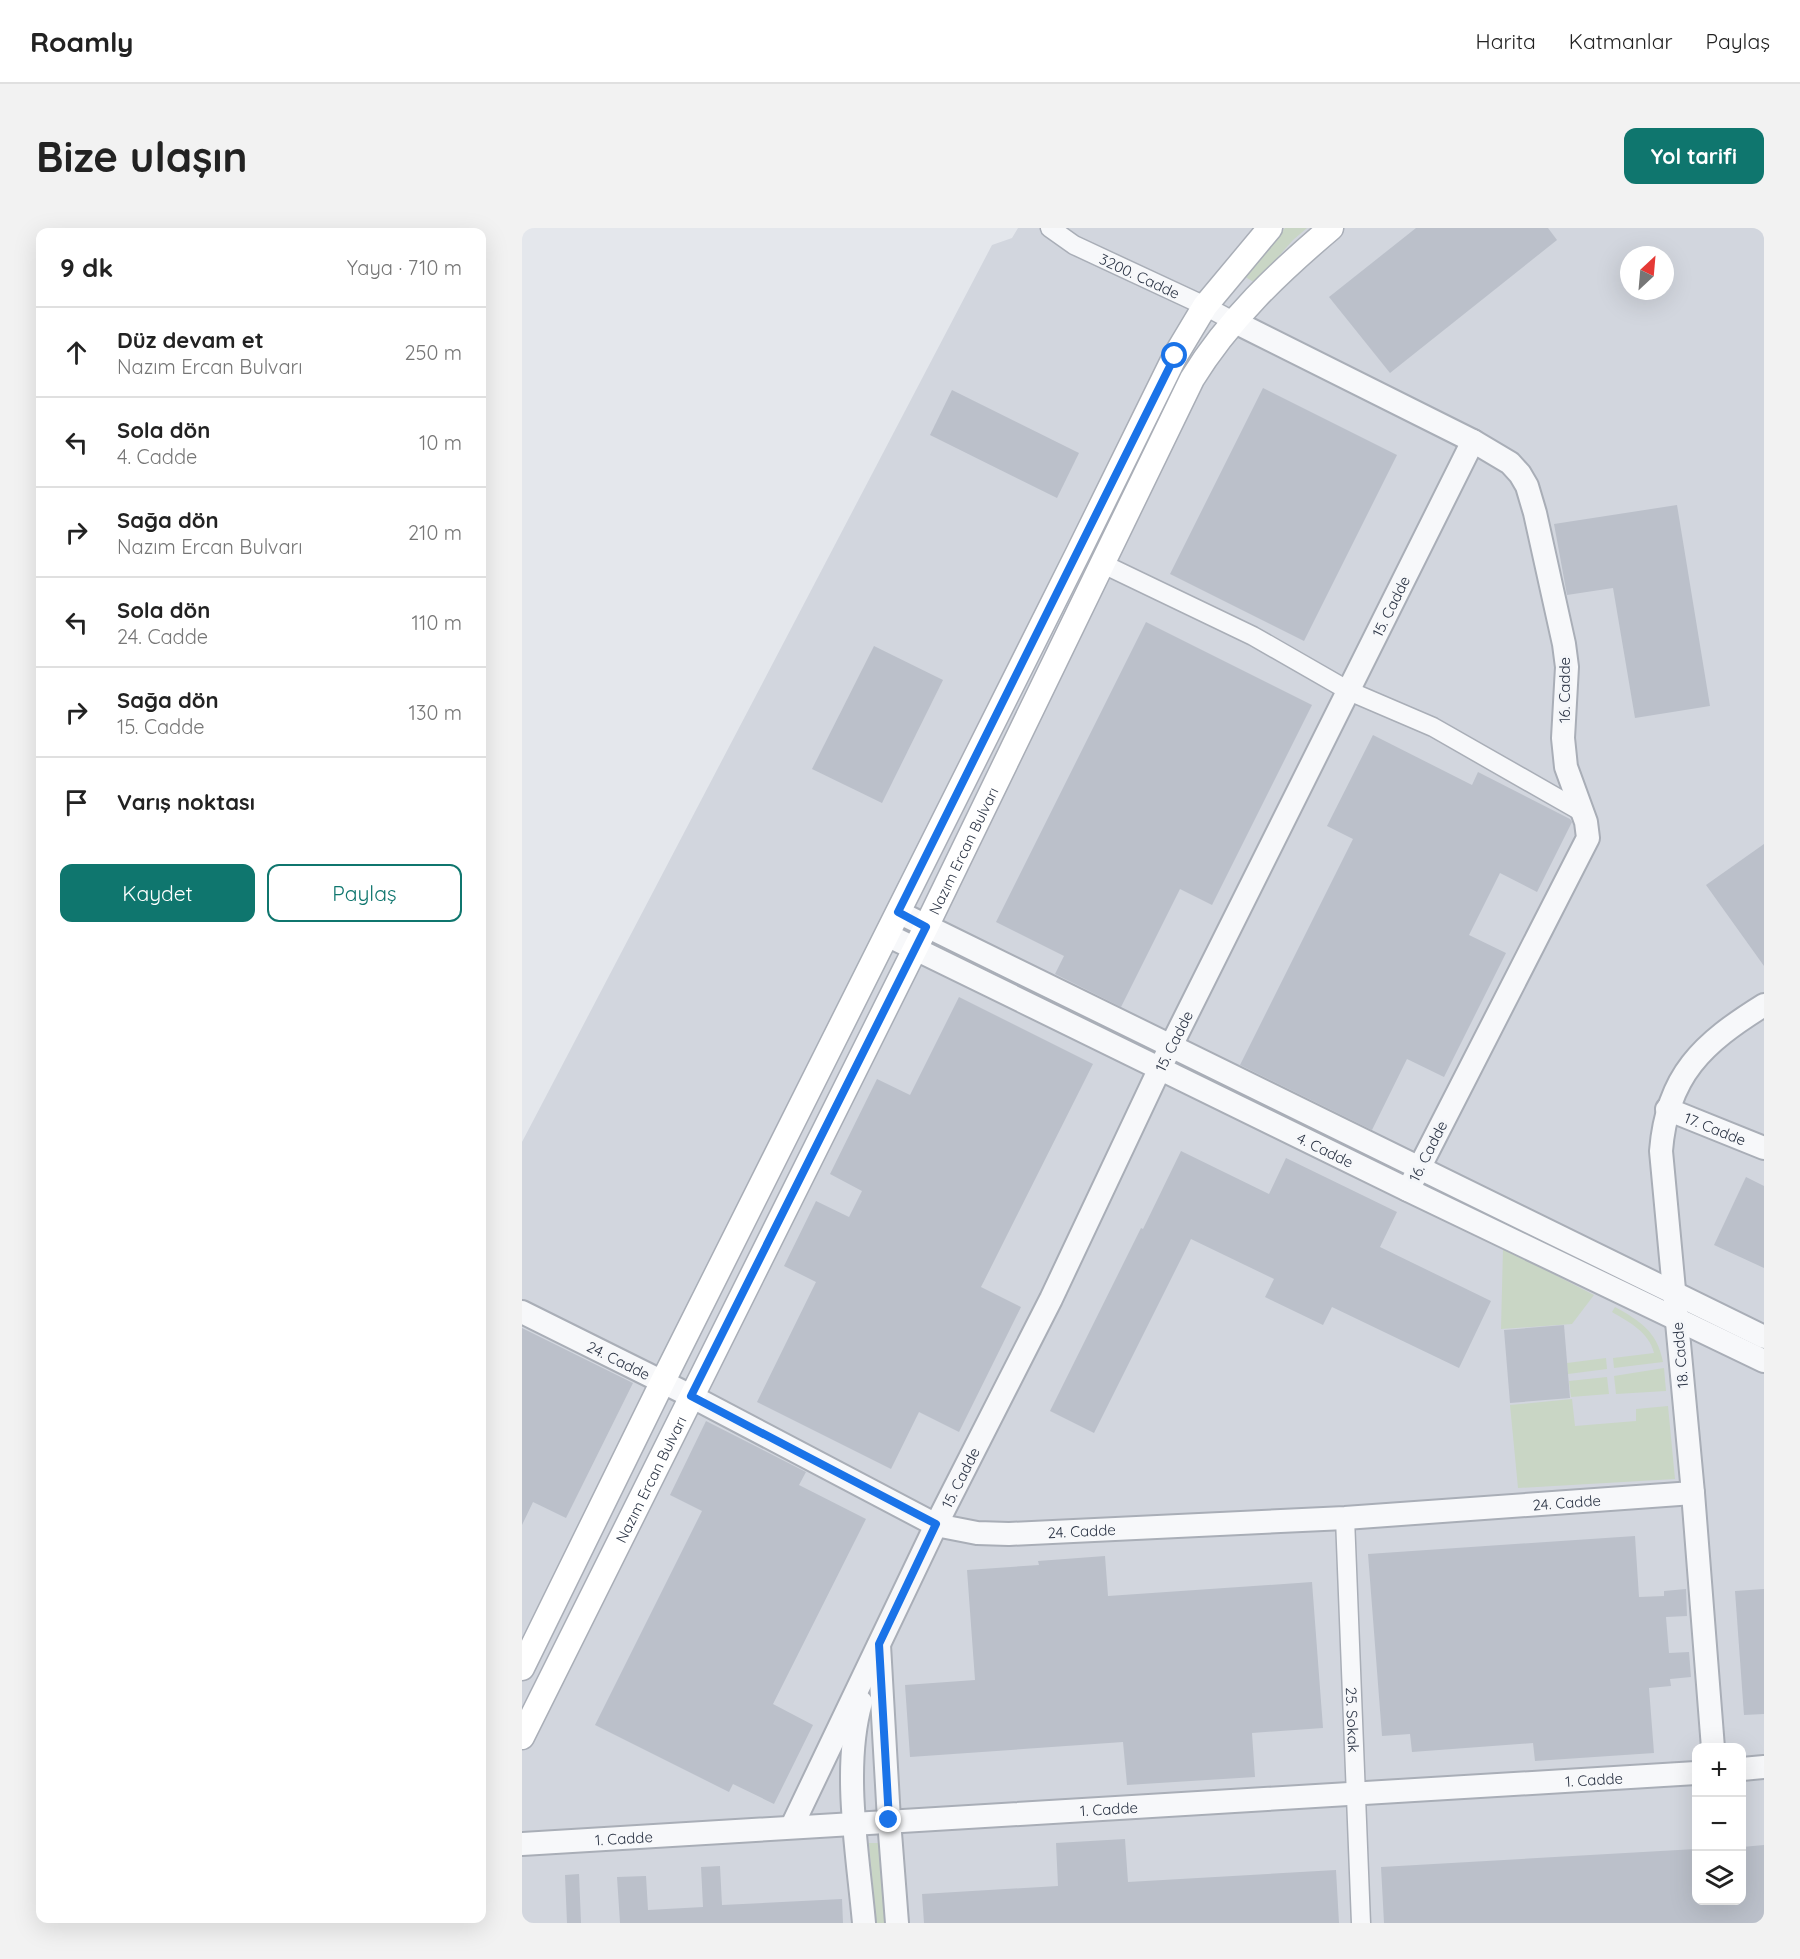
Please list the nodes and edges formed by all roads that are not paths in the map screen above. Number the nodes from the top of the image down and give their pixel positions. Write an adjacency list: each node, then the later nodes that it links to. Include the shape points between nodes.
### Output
1 (1050, 228): 4 (street, 3200. Cadde, via 1074,245)
2 (1270, 228): 4 (main road, Nazım Ercan Bulvarı)
3 (1331, 228): 5 (main road, Nazım Ercan Bulvarı)
4 (1205, 306): 5 (street, 3200. Cadde); 10 (main road, Nazım Ercan Bulvarı, via 1175,356)
5 (1233, 321): 6 (street, 16. Cadde); 7 (main road, Nazım Ercan Bulvarı, via 1192,379)
6 (1473, 441): 8 (street, 15. Cadde); 9 (street, 16. Cadde, via 1520,474 1535,513 1564,644 1565,760)
7 (1103, 564): 8 (street, via 1252,636); 11 (main road, Nazım Ercan Bulvarı)
8 (1349, 691): 9 (street, via 1433,727); 15 (street, 15. Cadde)
9 (1582, 812): 19 (street, 16. Cadde, via 1588,832 1585,845)
10 (898, 912): 11 (street, 4. Cadde); 12 (main road, Nazım Ercan Bulvarı)
11 (926, 927): 13 (main road, Nazım Ercan Bulvarı); 15 (street, 4. Cadde)
12 (887, 935): 13 (street, 4. Cadde); 26 (main road, Nazım Ercan Bulvarı)
13 (915, 948): 16 (street, 4. Cadde); 27 (main road, Nazım Ercan Bulvarı)
14 (1764, 1005): 17 (street, 18. Cadde, via 1710,1042 1677,1085)
15 (1171, 1047): 16 (street, 15. Cadde); 19 (street, 4. Cadde)
16 (1160, 1068): 20 (street, 4. Cadde); 30 (street, 15. Cadde, via 1052,1299)
17 (1667, 1109): 18 (street, 17. Cadde); 21 (street, 18. Cadde, via 1661,1151)
18 (1764, 1148)
19 (1419, 1168): 20 (street, 16. Cadde); 21 (street, 4. Cadde)
20 (1408, 1190): 23 (street, 4. Cadde)
21 (1674, 1292): 23 (street, 18. Cadde); 24 (street, 4. Cadde)
22 (522, 1312): 26 (street, 24. Cadde)
23 (1677, 1319): 25 (street, 4. Cadde); 28 (street, 18. Cadde)
24 (1764, 1337)
25 (1764, 1361)
26 (662, 1383): 27 (street, 24. Cadde); 32 (main road, Nazım Ercan Bulvarı)
27 (691, 1396): 30 (street, 24. Cadde); 33 (main road, Nazım Ercan Bulvarı)
28 (1693, 1493): 29 (street, 24. Cadde); 34 (street, 18. Cadde)
29 (1345, 1518): 30 (street, 24. Cadde, via 1009,1534 976,1533); 38 (street, 25. Sokak)
30 (936, 1524): 31 (street, 15. Cadde)
31 (879, 1644): 39 (street, 15. Cadde); 40 (street, 15. Cadde, via 855,1726); 41 (street, 15. Cadde)
32 (522, 1668)
33 (522, 1737)
34 (1713, 1743)
35 (1764, 1767): 36 (street)
36 (1746, 1769)
37 (1692, 1773): 38 (street, 1. Cadde)
38 (1356, 1794): 39 (street, 1. Cadde); 45 (street, 25. Sokak)
39 (889, 1820): 40 (street, 1. Cadde); 44 (street, 15. Cadde)
40 (855, 1822): 41 (street, 1. Cadde); 43 (street, 15. Cadde)
41 (792, 1826): 42 (street, 1. Cadde)
42 (522, 1844)
43 (864, 1923)
44 (897, 1923)
45 (1361, 1923)

